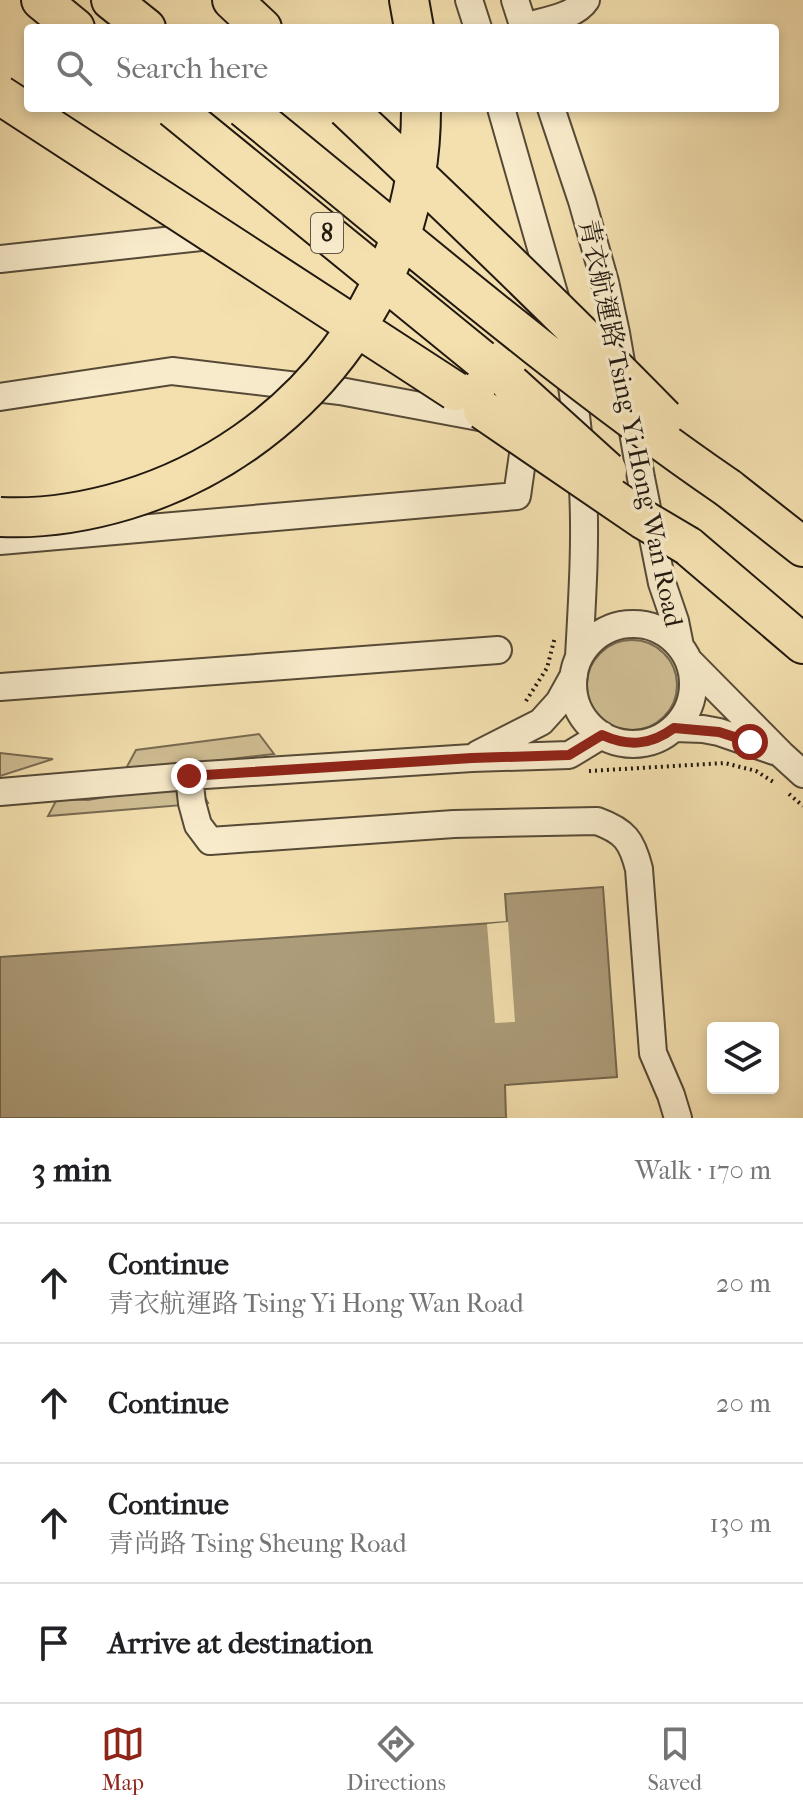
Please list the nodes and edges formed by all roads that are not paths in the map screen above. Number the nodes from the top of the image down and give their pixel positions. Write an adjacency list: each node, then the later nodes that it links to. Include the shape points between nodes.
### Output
1 (41, 0): 8 (highway)
2 (111, 0): 9 (highway)
3 (232, 0): 10 (highway)
4 (409, 0): 11 (highway)
5 (469, 0): 12 (street)
6 (515, 0): 13 (street)
7 (586, 0): 14 (street, via 572,12)
8 (70, 24)
9 (141, 24)
10 (258, 24)
11 (413, 24)
12 (477, 24)
13 (523, 24)
14 (534, 24)
15 (0, 95): 16 (highway, bridge)
16 (24, 111)
17 (26, 112): 30 (highway, bridge)
18 (178, 112): 30 (highway, 8, bridge, via 481,359)
19 (249, 112): 27 (highway, 8, bridge, via 510,323)
20 (350, 112): 27 (highway, bridge, via 565,317)
21 (421, 112): 28 (highway, bridge, via 411,202 398,246 364,317 315,381 271,424 233,452 151,493 72,512)
22 (502, 112): 35 (street, 青衣航運路 Tsing Yi Hong Wan Road, via 557,303 577,418 584,556)
23 (552, 112): 34 (street, 青衣航運路 Tsing Yi Hong Wan Road, via 605,282 662,583)
24 (243, 233): 25 (street)
25 (0, 259)
26 (0, 397): 29 (street, via 172,371 340,391 527,426 517,496)
27 (728, 488): 31 (highway, 8)
28 (0, 517)
29 (0, 541)
30 (688, 546): 32 (highway, 8)
31 (803, 547)
32 (803, 644)
33 (498, 650): 36 (street)
34 (684, 654): 35 (street, via 668,635 635,624 603,632 589,643); 37 (street, via 693,678 692,696); 39 (street, 青衣航運路 Tsing Yi Hong Wan Road)
35 (576, 666): 38 (street, via 573,693 578,709); 40 (street, via 559,702 541,722)
36 (0, 687)
37 (674, 728): 38 (street, via 662,737 632,744); 39 (street, 青衣航運路 Tsing Yi Hong Wan Road, via 719,732)
38 (602, 735): 40 (street, via 569,755)
39 (781, 754): 41 (street, 青衣航運路 Tsing Yi Hong Wan Road)
40 (472, 758): 42 (street)
41 (803, 774)
42 (189, 776): 43 (street); 44 (street, via 198,825 210,841 454,824 597,821 614,827 633,847 639,869 653,1053)
43 (0, 792)
44 (678, 1118)

